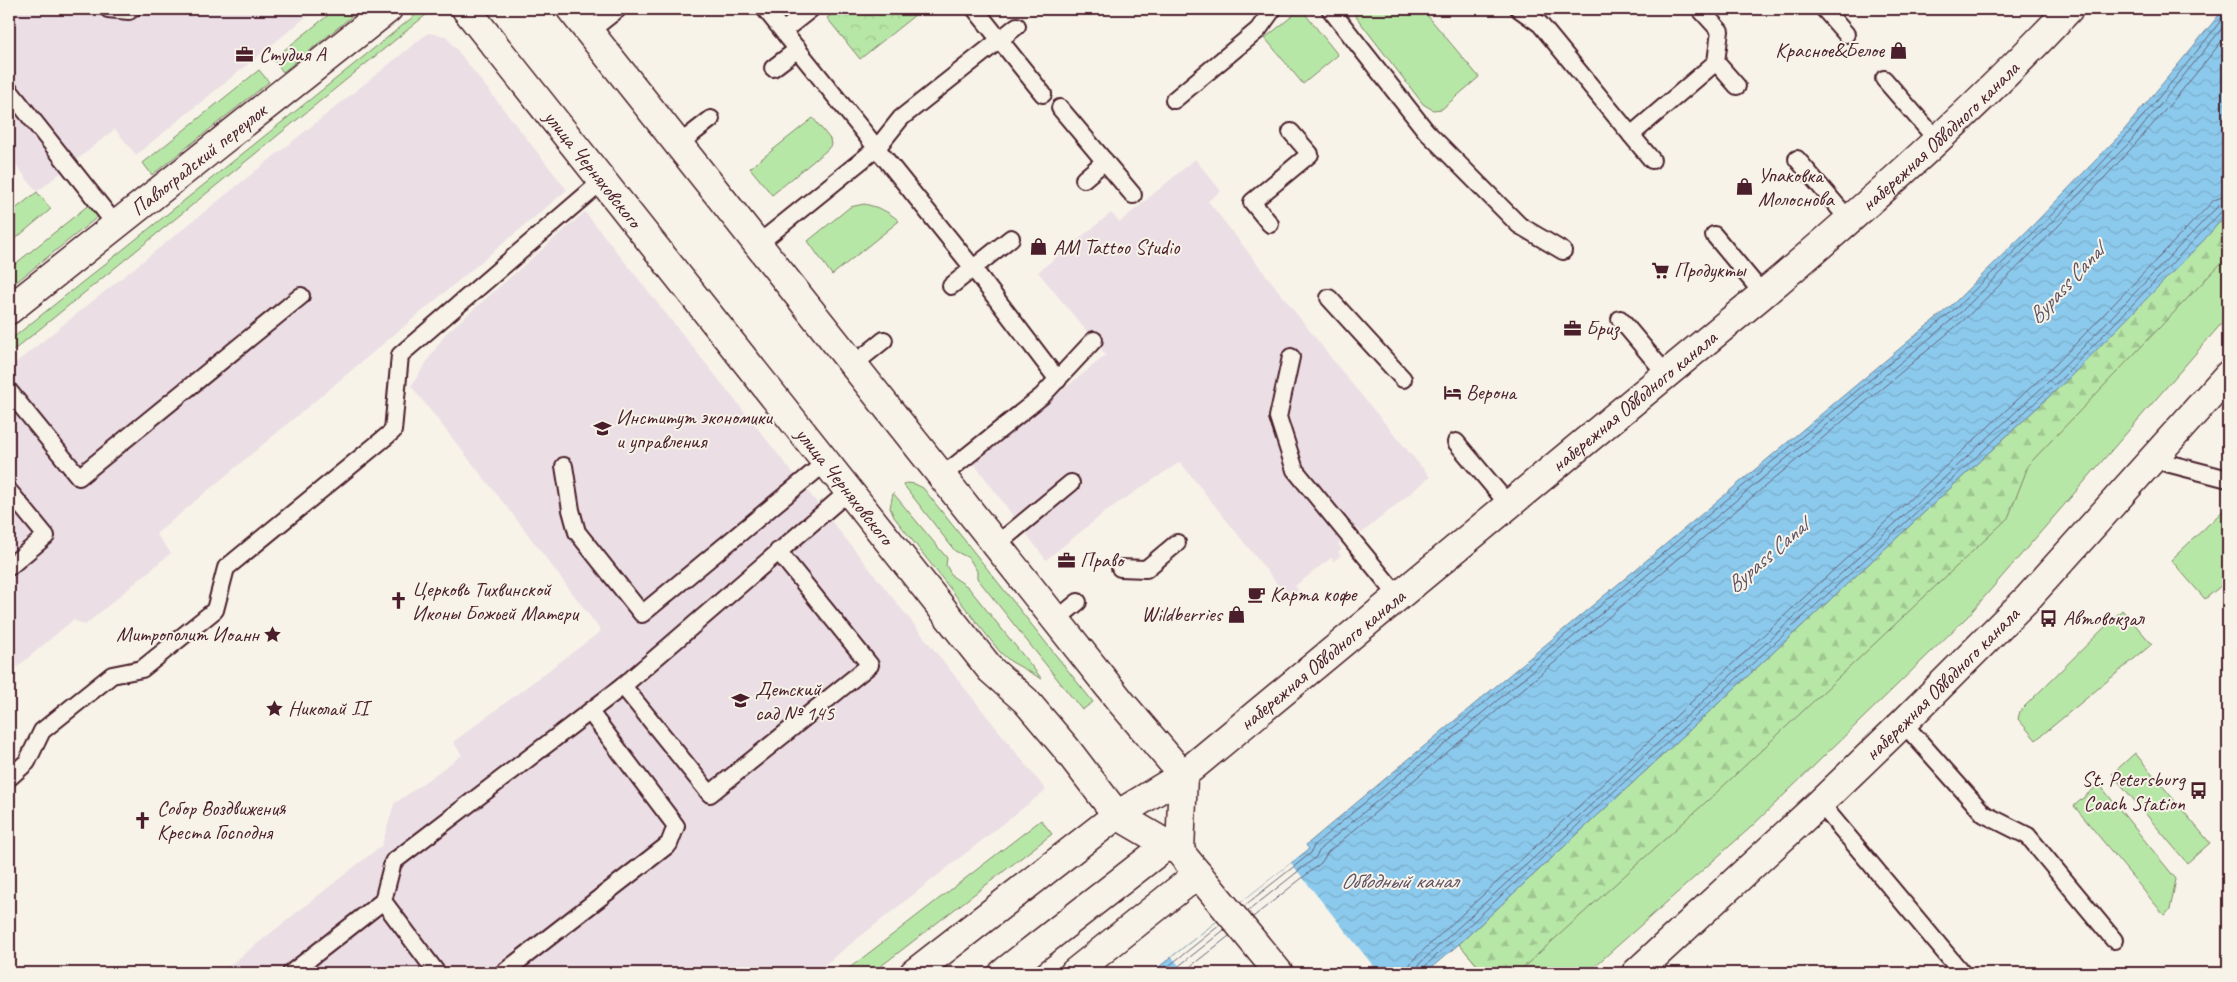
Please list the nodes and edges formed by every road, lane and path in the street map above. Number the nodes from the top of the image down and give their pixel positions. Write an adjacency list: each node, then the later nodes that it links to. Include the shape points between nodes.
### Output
1 (108, 9): 2 (lane, via 129,12)
2 (132, 9)
3 (388, 9): 44 (main road, Павлоградский переулок)
4 (466, 9): 40 (main road, улица Черняховского)
5 (571, 9): 18 (main road)
6 (618, 9): 18 (lane)
7 (765, 9): 17 (lane)
8 (811, 9): 17 (lane)
9 (975, 9): 20 (lane)
10 (1273, 9): 28 (lane, via 1231,60)
11 (1330, 9): 48 (lane, via 1426,131 1519,225)
12 (1519, 9): 32 (lane, via 1540,24)
13 (1824, 9): 19 (lane)
14 (2069, 9): 33 (main road, набережная Обводного канала)
15 (1702, 10): 22 (lane, via 1720,31)
16 (1017, 26): 20 (lane)
17 (783, 31): 21 (lane)
18 (589, 32): 34 (main road)
19 (1846, 34)
20 (1000, 40): 27 (lane); 35 (lane, via 901,118)
21 (798, 49): 23 (lane); 35 (lane)
22 (1716, 62): 25 (lane); 32 (lane)
23 (773, 68)
24 (1884, 79): 33 (lane)
25 (1737, 86)
26 (9, 90): 44 (lane)
27 (1043, 94)
28 (1174, 100)
29 (1060, 108): 38 (lane)
30 (710, 119): 34 (lane)
31 (1291, 132): 43 (lane, via 1310,154 1252,202)
32 (1632, 135): 37 (lane)
33 (1937, 140): 42 (main road, набережная Обводного канала)
34 (679, 144): 47 (main road)
35 (877, 148): 47 (lane); 49 (lane)
36 (1798, 159): 42 (lane)
37 (1652, 160)
38 (1105, 161): 39 (lane); 41 (lane)
39 (1084, 179)
40 (602, 181): 67 (main road, улица Черняховского); 87 (lane, via 400,355 393,431 226,568 215,610 142,669 112,675 42,731 27,762)
41 (1133, 195)
42 (1850, 221): 51 (main road, набережная Обводного канала)
43 (1270, 224)
44 (116, 225): 54 (main road, Павлоградский переулок)
45 (1714, 235): 51 (lane)
46 (1011, 238): 49 (lane)
47 (758, 244): 59 (main road)
48 (1563, 251)
49 (973, 268): 50 (lane); 63 (lane)
50 (951, 286)
51 (1763, 294): 60 (main road, набережная Обводного канала)
52 (301, 296): 64 (lane, via 79,477)
53 (1329, 298): 62 (lane)
54 (9, 310)
55 (1620, 318): 60 (lane)
56 (884, 340): 59 (lane)
57 (1094, 340): 63 (lane)
58 (1291, 357): 80 (lane, via 1278,417 1295,470)
59 (853, 365): 69 (main road)
60 (1666, 374): 74 (main road, набережная Обводного канала)
61 (2228, 375): 66 (main road, набережная Обводного канала)
62 (1403, 379)
63 (1058, 380): 69 (lane)
64 (9, 391)
65 (1456, 442): 74 (lane)
66 (2151, 460): 70 (lane); 85 (main road, набережная Обводного канала, via 2027,599)
67 (826, 462): 68 (lane, via 642,614 577,532); 73 (main road, улица Черняховского)
68 (564, 466)
69 (942, 476): 76 (main road)
70 (2228, 479)
71 (1071, 483): 76 (lane)
72 (9, 491): 78 (lane, via 46,536)
73 (849, 491): 77 (lane); 89 (main road, улица Черняховского, via 991,670 1026,701)
74 (1508, 504): 80 (main road, набережная Обводного канала)
75 (1177, 544): 79 (lane, via 1146,569)
76 (996, 545): 82 (main road)
77 (778, 551): 83 (lane); 83 (lane, via 870,665 710,794)
78 (9, 567)
79 (1120, 568)
80 (1398, 596): 86 (main road, набережная Обводного канала)
81 (1078, 602): 82 (lane)
82 (1056, 620): 86 (main road)
83 (623, 686): 84 (lane)
84 (590, 712): 92 (lane, via 393,862); 96 (lane, via 676,826 669,844)
85 (1903, 723): 88 (main road, набережная Обводного канала); 93 (lane, via 1984,814 2028,836)
86 (1183, 775): 89 (main road, набережная Обводного канала); 90 (main road)
87 (9, 778)
88 (1820, 803): 101 (main road, набережная Обводного канала); 102 (lane)
89 (1117, 815): 90 (main road, улица Черняховского); 97 (main road, набережная Обводного канала)
90 (1174, 848): 91 (main road, улица Черняховского); 98 (main road)
91 (1198, 874): 99 (main road); 100 (main road, улица Черняховского)
92 (383, 902): 94 (lane); 95 (lane)
93 (2114, 940)
94 (291, 973)
95 (437, 973)
96 (503, 973)
97 (914, 973)
98 (1002, 973)
99 (1074, 973)
100 (1279, 973)
101 (1636, 973)
102 (1962, 973)

